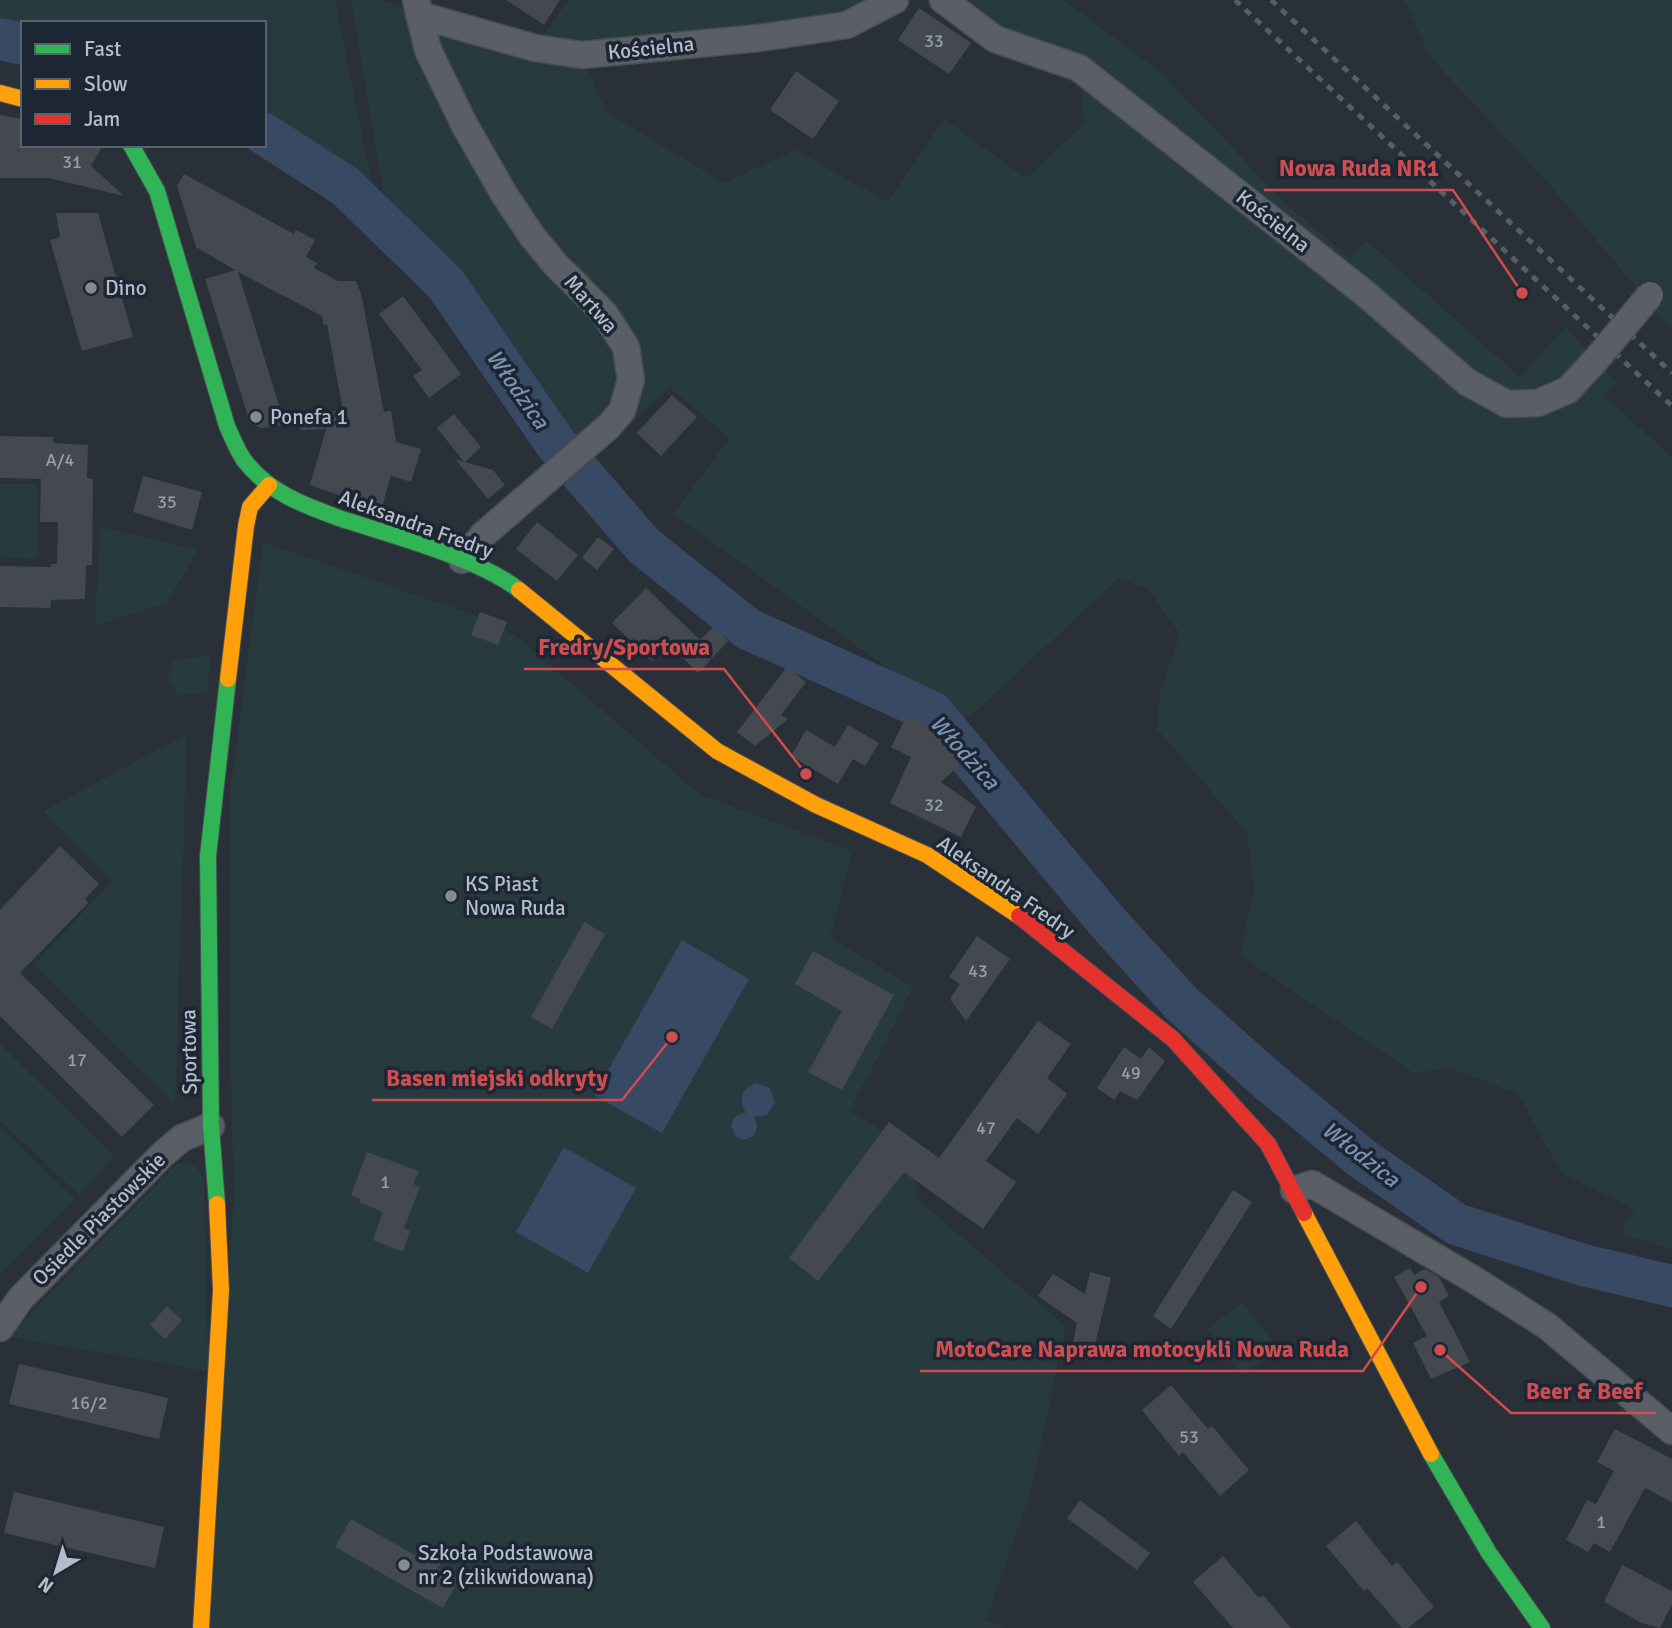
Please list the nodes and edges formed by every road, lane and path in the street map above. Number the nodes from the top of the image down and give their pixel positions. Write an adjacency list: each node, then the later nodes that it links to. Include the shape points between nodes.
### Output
1 (895, 0): 3 (street, Kościelna, via 847,25 582,55 536,48)
2 (943, 0): 7 (street, Kościelna, bridge, via 995,39 1079,68 1367,295 1467,382 1507,404 1538,403 1568,390)
3 (418, 7): 9 (street, Martwa, via 428,50 464,124 532,236 604,313 626,347 631,380 622,411 483,535)
4 (0, 93): 5 (street)
5 (21, 98)
6 (132, 147): 8 (street, Aleksandra Fredry, via 158,191 227,426 243,459)
7 (1650, 295)
8 (269, 485): 9 (street, Aleksandra Fredry, via 298,503); 10 (street, Sportowa, via 250,507 246,526 208,856)
9 (462, 560): 11 (street, Aleksandra Fredry, via 509,582 717,751 816,805 927,855 1018,915 1174,1039 1268,1144)
10 (211, 1126): 12 (street, Osiedle Piastowskie, via 182,1138 162,1155 21,1298); 14 (street, Sportowa, via 221,1290)
11 (1294, 1190): 13 (street, via 1312,1184 1547,1326); 15 (street, Aleksandra Fredry, via 1434,1459 1489,1553)
12 (0, 1328)
13 (1672, 1431)
14 (201, 1628)
15 (1542, 1628)

